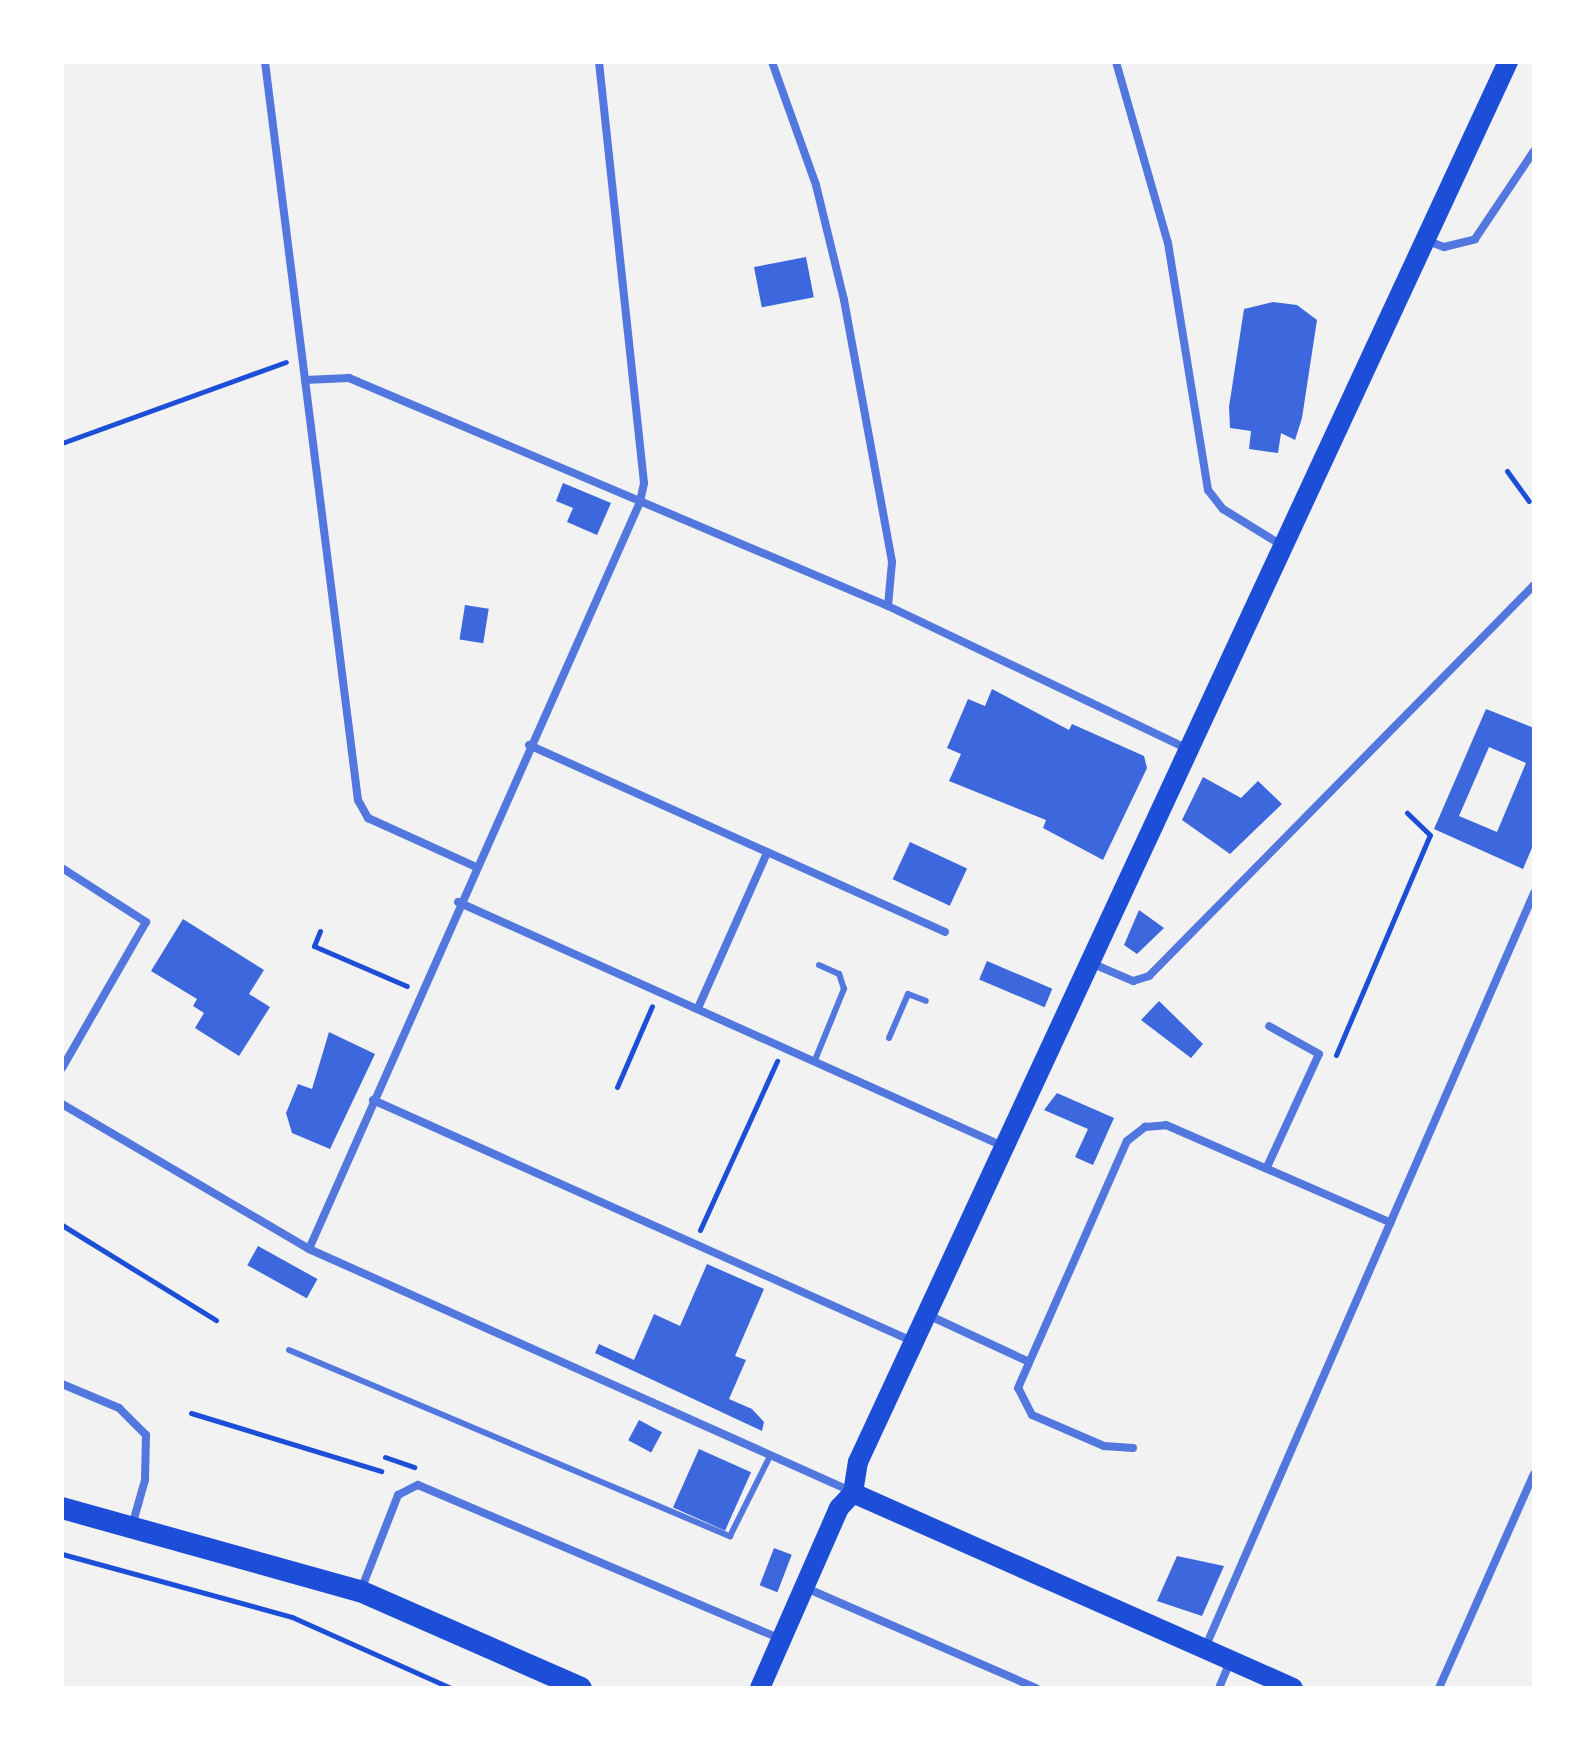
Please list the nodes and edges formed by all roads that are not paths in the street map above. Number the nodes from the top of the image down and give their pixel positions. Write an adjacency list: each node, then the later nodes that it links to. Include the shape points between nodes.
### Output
1 (265, 62): 8 (street)
2 (599, 62): 9 (street, via 644,483)
3 (772, 62): 12 (street, via 816,185 844,300 892,562)
4 (1116, 62): 10 (street, via 1168,243 1208,490 1223,509)
5 (1508, 62): 7 (main road)
6 (1534, 151): 7 (street, via 1475,239 1444,247)
7 (1423, 240): 10 (main road)
8 (305, 380): 9 (street, via 349,378); 16 (street, via 358,800 368,818)
9 (640, 502): 12 (street); 13 (street)
10 (1283, 546): 14 (main road)
11 (1534, 585): 21 (street, via 1149,976 1133,981)
12 (888, 606): 14 (street)
13 (529, 745): 15 (street); 16 (street)
14 (1188, 749): 21 (main road)
15 (767, 853): 20 (street); 24 (street)
16 (474, 866): 19 (street)
17 (62, 868): 28 (street, via 139,914 145,931)
18 (1534, 893): 33 (street)
19 (458, 902): 24 (street); 29 (street)
20 (945, 932)
21 (1090, 963): 31 (main road)
22 (819, 965): 27 (lane, via 839,974 844,989)
23 (926, 1001): 26 (lane, via 908,994)
24 (698, 1008): 27 (street)
25 (1269, 1026): 32 (street, via 1319,1054)
26 (889, 1038)
27 (815, 1060): 31 (street)
28 (62, 1068)
29 (373, 1100): 34 (street); 36 (street)
30 (62, 1104): 34 (street)
31 (1005, 1147): 35 (main road)
32 (1267, 1167): 33 (street); 38 (street, via 1166,1125 1145,1127 1127,1141)
33 (1391, 1223): 49 (street)
34 (309, 1249): 41 (street)
35 (927, 1315): 36 (main road); 38 (street)
36 (915, 1343): 43 (main road, via 858,1462)
37 (289, 1350): 41 (lane, via 730,1536)
38 (1027, 1361): 40 (street, via 1018,1388 1032,1415 1104,1446)
39 (62, 1384): 45 (street, via 119,1408 146,1435 145,1480)
40 (1133, 1448)
41 (770, 1456): 43 (street)
42 (1534, 1474): 56 (street)
43 (853, 1493): 46 (main road, via 839,1508); 49 (main road)
44 (62, 1508): 45 (highway)
45 (132, 1526): 47 (highway)
46 (805, 1588): 48 (main road); 53 (street)
47 (360, 1591): 48 (street, via 398,1495 418,1485); 51 (highway)
48 (782, 1639): 52 (main road)
49 (1204, 1649): 50 (main road)
50 (1231, 1660): 54 (street); 55 (main road)
51 (581, 1688)
52 (760, 1688)
53 (1036, 1688)
54 (1219, 1688)
55 (1293, 1688)
56 (1439, 1688)

